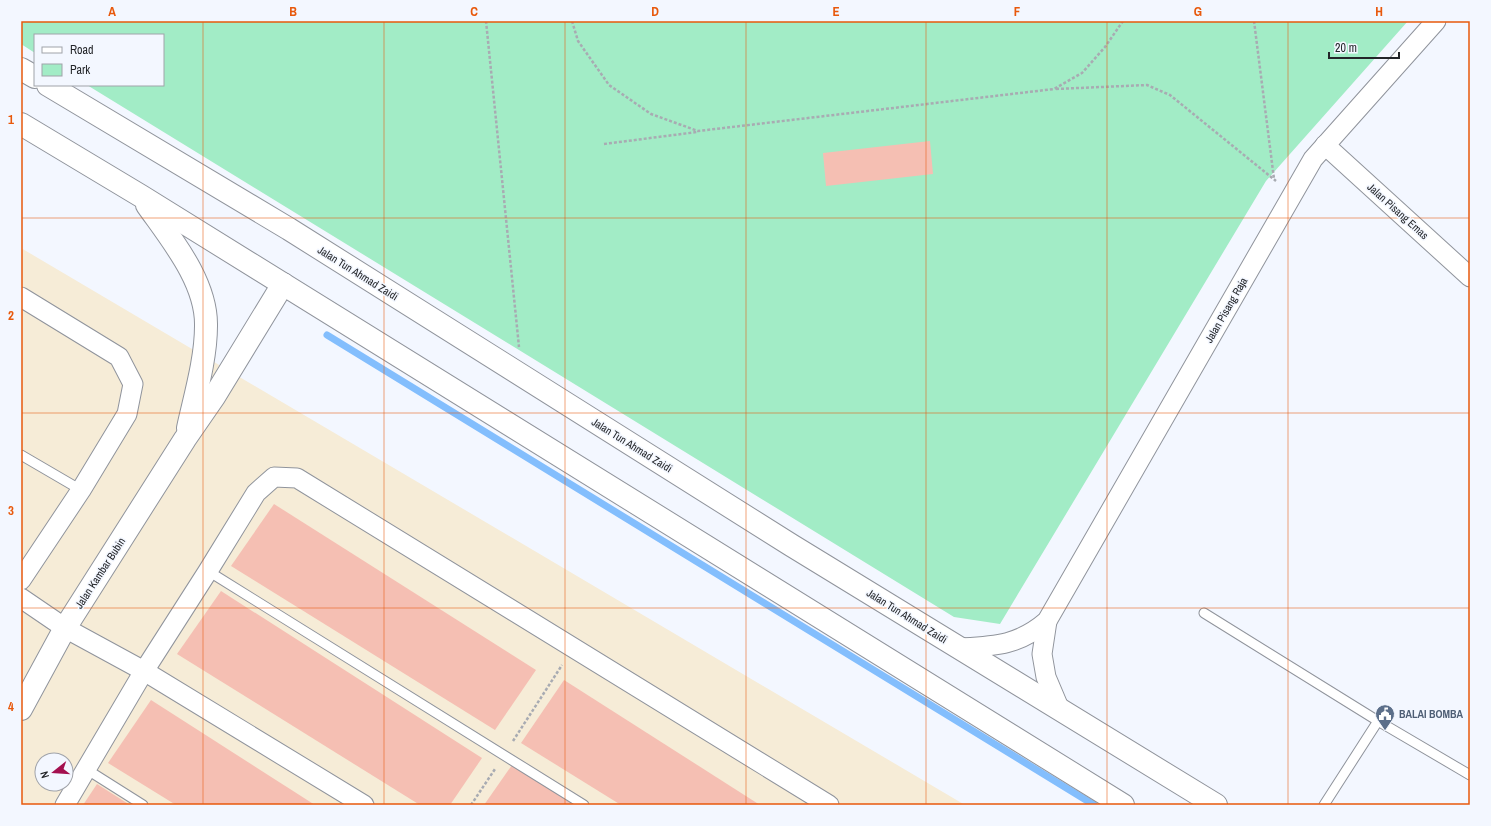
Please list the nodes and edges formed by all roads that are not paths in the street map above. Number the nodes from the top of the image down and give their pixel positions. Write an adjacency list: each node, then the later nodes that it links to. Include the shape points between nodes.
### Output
1 (1436, 21): 6 (street, Jalan Pisang Raja)
2 (21, 69): 3 (main road)
3 (34, 76)
4 (50, 86): 20 (main road, Jalan Tun Ahmad Zaidi, via 289,229)
5 (21, 124): 7 (main road)
6 (1326, 145): 8 (street, Jalan Pisang Emas); 18 (street, Jalan Pisang Raja, via 1313,159 1292,194)
7 (141, 196): 9 (main road); 11 (main road, via 172,240 197,283 206,313 202,368)
8 (1470, 277)
9 (283, 284): 11 (main road, Jalan Kambar Bubin, via 214,397); 32 (main road)
10 (21, 297): 13 (street, via 119,357 133,384 127,414)
11 (185, 439): 19 (main road, Jalan Kambar Bubin)
12 (21, 454): 13 (lane)
13 (81, 490): 15 (street)
14 (208, 571): 21 (street); 30 (lane); 31 (street, via 256,493 274,477 296,478)
15 (21, 580)
16 (21, 598): 19 (street)
17 (1204, 613): 24 (lane)
18 (1047, 621): 20 (street, via 1024,638 993,646); 23 (street, via 1042,654 1046,677)
19 (65, 628): 21 (street); 22 (main road, Jalan Kambar Bubin)
20 (958, 648): 23 (main road, Jalan Tun Ahmad Zaidi)
21 (144, 671): 25 (street); 29 (street)
22 (21, 709)
23 (1060, 710): 33 (main road, Jalan Tun Ahmad Zaidi)
24 (1378, 721): 26 (lane); 34 (lane)
25 (86, 769): 27 (street); 28 (lane)
26 (1470, 775)
27 (65, 805)
28 (143, 805)
29 (364, 805)
30 (584, 805)
31 (829, 805)
32 (1123, 805)
33 (1216, 805)
34 (1324, 805)

